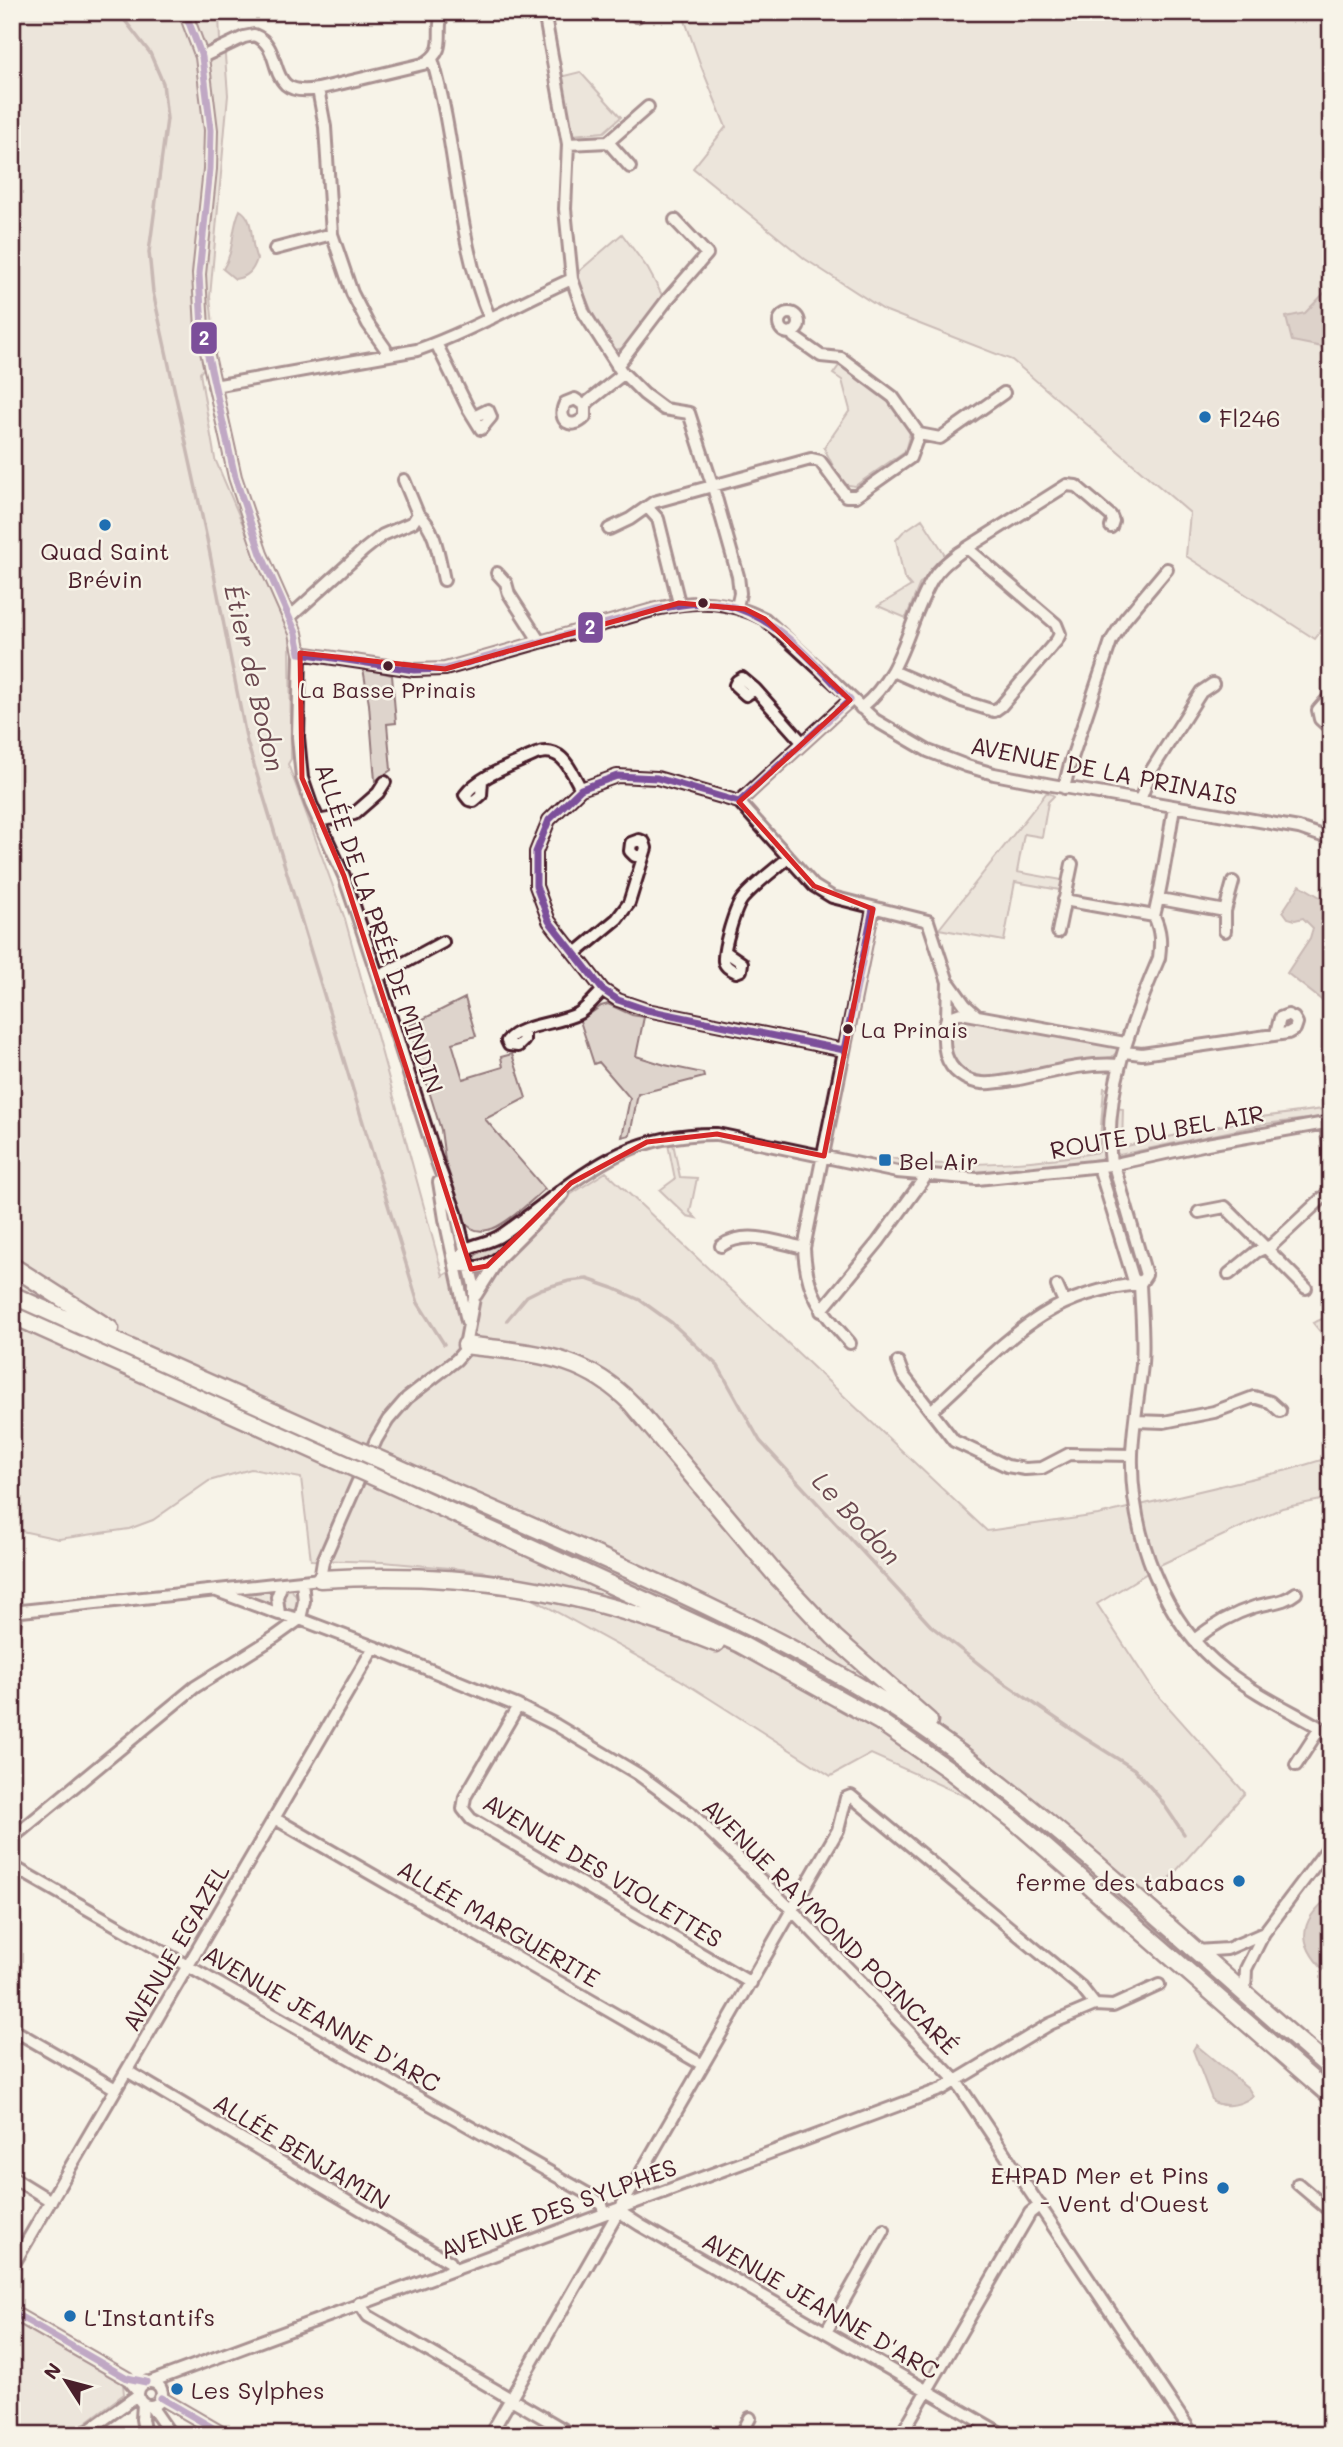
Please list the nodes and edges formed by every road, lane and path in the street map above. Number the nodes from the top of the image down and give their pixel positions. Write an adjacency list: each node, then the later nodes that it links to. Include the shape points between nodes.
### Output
1 (185, 12): 4 (street, ALLÉE DE LA PRÉE DE MINDIN)
2 (442, 12): 5 (street, via 438,53)
3 (544, 12): 9 (street)
4 (202, 57): 6 (street, via 254,35 265,43 291,90); 20 (street, ALLÉE DE LA PRÉE DE MINDIN, via 211,130 200,302)
5 (432, 59): 6 (street); 15 (street, via 451,138 467,248)
6 (318, 89): 12 (street)
7 (648, 107): 8 (street)
8 (608, 142): 9 (street); 10 (street)
9 (568, 144): 14 (street, via 565,209)
10 (630, 167)
11 (675, 220): 19 (street, via 707,254 667,300)
12 (332, 234): 13 (street); 18 (street, via 352,293)
13 (275, 249)
14 (572, 279): 15 (street); 19 (street, via 584,313)
15 (490, 319): 17 (street)
16 (792, 332): 24 (street, via 821,356 841,358 893,397)
17 (436, 343): 18 (street); 23 (street)
18 (387, 355): 20 (street)
19 (620, 370): 22 (street); 26 (street, via 664,409 689,413)
20 (214, 386): 37 (street, ALLÉE DE LA PRÉE DE MINDIN, via 235,477)
21 (1004, 393): 24 (street, via 940,438)
22 (585, 407)
23 (474, 417)
24 (919, 434): 26 (street, via 910,458 856,496 846,496 816,459)
25 (404, 480): 28 (street)
26 (713, 487): 27 (street, via 654,502); 36 (street, via 738,576)
27 (648, 508): 30 (street); 35 (street, via 657,519)
28 (418, 514): 34 (street, via 432,533); 37 (street, via 413,522 364,550)
29 (1111, 527): 31 (street, via 1111,516 1076,486 1067,485)
30 (609, 529)
31 (967, 548): 40 (street, via 943,565 933,580); 40 (street, via 1056,624 1057,640 994,712)
32 (1167, 569): 50 (street, via 1111,641)
33 (497, 573): 38 (street)
34 (444, 580)
35 (679, 603): 36 (street, AVENUE DE LA PRINAIS); 38 (street, AVENUE DE LA PRINAIS)
36 (737, 607): 44 (street, AVENUE DE LA PRINAIS, via 765,619)
37 (289, 617): 39 (street, ALLÉE DE LA PRÉE DE MINDIN)
38 (540, 642): 39 (street, AVENUE DE LA PRINAIS, via 445,669 414,670)
39 (300, 653): 55 (street, ALLÉE DE LA PRÉE DE MINDIN, via 299,760)
40 (893, 671): 45 (street)
41 (1213, 684): 52 (street, via 1200,692 1151,771)
42 (755, 689): 47 (street)
43 (1331, 695): 46 (street, via 1318,710)
44 (850, 700): 45 (street, AVENUE DE LA PRINAIS); 47 (street)
45 (860, 708): 50 (street, AVENUE DE LA PRINAIS, via 902,737 967,766)
46 (1331, 729)
47 (803, 743): 53 (street)
48 (482, 780): 51 (street, via 552,751 565,760)
49 (385, 782): 55 (street, via 354,814)
50 (1064, 788): 52 (street, AVENUE DE LA PRINAIS)
51 (582, 789): 53 (street, via 617,776 647,776); 70 (street, via 549,820 536,852 536,886 549,920)
52 (1140, 800): 54 (street, AVENUE DE LA PRINAIS)
53 (739, 802): 58 (street)
54 (1174, 807): 56 (street, AVENUE DE LA PRINAIS, via 1300,828); 61 (street)
55 (318, 821): 71 (street, ALLÉE DE LA PRÉE DE MINDIN, via 344,876)
56 (1331, 839)
57 (642, 856): 70 (street, via 629,903)
58 (788, 858): 63 (street, via 814,886 832,897); 69 (street, via 741,900)
59 (1072, 864): 62 (street)
60 (1233, 882): 64 (street)
61 (1160, 899): 64 (street); 65 (street)
62 (1065, 900): 65 (street); 67 (street)
63 (873, 909): 72 (street, via 928,921); 79 (street)
64 (1225, 911): 66 (street)
65 (1154, 916): 78 (street, via 1160,929 1159,958)
66 (1225, 930)
67 (1058, 932)
68 (443, 942): 71 (street)
69 (726, 952)
70 (576, 953): 73 (street)
71 (379, 976): 83 (street, ALLÉE DE LA PRÉE DE MINDIN)
72 (948, 982): 74 (street); 75 (street)
73 (603, 990): 76 (street, via 578,1013); 79 (street, via 647,1010)
74 (977, 1015): 75 (street, via 961,1013); 78 (street)
75 (947, 1018): 80 (street, via 944,1047 949,1064 964,1078 980,1083 1100,1063)
76 (524, 1031)
77 (1276, 1034): 78 (street, via 1142,1054)
78 (1124, 1047): 80 (street)
79 (844, 1050): 82 (street)
80 (1120, 1065): 84 (street, via 1110,1118)
81 (1329, 1122): 84 (street, ROUTE DU BEL AIR); 86 (street)
82 (824, 1156): 87 (street, ROUTE DU BEL AIR); 88 (street, ROUTE DU BEL AIR, via 717,1134 691,1134 625,1149); 92 (street)
83 (437, 1162): 94 (street); 96 (street)
84 (1113, 1165): 85 (street, ROUTE DU BEL AIR); 100 (street, via 1144,1264 1146,1275)
85 (1099, 1167): 87 (street, ROUTE DU BEL AIR, via 977,1179); 100 (street, via 1133,1278)
86 (1331, 1167)
87 (926, 1175): 106 (street)
88 (571, 1184): 94 (street, via 492,1241); 95 (street)
89 (1331, 1190): 93 (street)
90 (1199, 1212): 93 (street, via 1225,1207)
91 (721, 1246): 92 (street, via 746,1237)
92 (804, 1248): 106 (street, via 809,1286)
93 (1266, 1248): 99 (street); 102 (street)
94 (466, 1249): 96 (street); 98 (street)
95 (500, 1257): 98 (street); 104 (street)
96 (454, 1264): 98 (street); 108 (street)
97 (12, 1266): 113 (highway, via 120,1335)
98 (471, 1269): 104 (street)
99 (1229, 1274)
100 (1140, 1284): 105 (street, via 1114,1286); 117 (street, via 1142,1360)
101 (1057, 1286): 105 (street)
102 (1306, 1288)
103 (12, 1295): 113 (highway)
104 (474, 1298): 108 (street)
105 (1064, 1302): 115 (street, via 1020,1328)
106 (821, 1311): 111 (street)
107 (12, 1315): 110 (highway)
108 (468, 1323): 112 (street)
109 (12, 1324): 110 (highway)
110 (31, 1324): 129 (highway, bridge)
111 (850, 1343)
112 (466, 1345): 119 (street, via 456,1360 407,1398 388,1420 323,1561); 134 (highway, via 566,1360 615,1386 775,1574 834,1637 930,1722)
113 (129, 1347): 134 (highway, bridge, via 716,1610 845,1679)
114 (898, 1362): 115 (street)
115 (931, 1411): 118 (street, via 954,1441 1007,1466 1042,1468 1069,1454)
116 (1280, 1411): 117 (street, via 1254,1397 1214,1412 1164,1422)
117 (1136, 1421): 118 (street)
118 (1132, 1455): 128 (street, via 1144,1545 1166,1598)
119 (320, 1579): 120 (street, AVENUE RAYMOND POINCARÉ); 129 (highway, via 378,1575 505,1583 634,1613 716,1643)
120 (302, 1582): 121 (street, AVENUE RAYMOND POINCARÉ); 126 (street)
121 (282, 1584): 122 (street, AVENUE RAYMOND POINCARÉ); 125 (street, via 277,1597)
122 (215, 1590): 124 (street, AVENUE RAYMOND POINCARÉ); 125 (street, AVENUE RAYMOND POINCARÉ)
123 (1296, 1593): 128 (street, via 1287,1600 1228,1617)
124 (15, 1611): 127 (street)
125 (279, 1614): 126 (street, AVENUE RAYMOND POINCARÉ)
126 (300, 1619): 130 (street, AVENUE RAYMOND POINCARÉ); 137 (street, via 195,1687)
127 (12, 1636)
128 (1195, 1640): 132 (street, via 1225,1671)
129 (740, 1644): 154 (highway, via 878,1721 966,1783)
130 (374, 1647): 131 (street, AVENUE RAYMOND POINCARÉ); 136 (street, AVENUE EGAZEL)
131 (518, 1706): 140 (street, AVENUE RAYMOND POINCARÉ, via 638,1774 732,1850); 144 (street, AVENUE DES VIOLETTES, via 466,1797 463,1809 471,1819)
132 (1320, 1728): 133 (street); 135 (street)
133 (1331, 1734)
134 (939, 1738): 142 (highway, via 1036,1813)
135 (1296, 1766)
136 (274, 1818): 143 (street, AVENUE EGAZEL); 149 (street, ALLÉE MARGUERITE)
137 (12, 1838)
138 (1331, 1844): 141 (street)
139 (12, 1866): 143 (street, AVENUE JEANNE D'ARC)
140 (792, 1910): 144 (street); 147 (street, via 838,1830 846,1798 851,1796 1081,1987); 152 (street, AVENUE RAYMOND POINCARÉ)
141 (1264, 1933): 142 (street, via 1227,1949); 146 (street, via 1246,1969)
142 (1198, 1951): 146 (highway)
143 (188, 1966): 151 (street, AVENUE EGAZEL); 160 (street, AVENUE JEANNE D'ARC, via 589,2194)
144 (751, 1983): 149 (street)
145 (1159, 1985): 147 (street, AVENUE DES SYLPHES, via 1113,2006)
146 (1245, 1993): 150 (highway)
147 (1095, 2005): 152 (street, AVENUE DES SYLPHES, via 1050,2024)
148 (12, 2029): 153 (street)
149 (703, 2065): 159 (street)
150 (1331, 2069)
151 (127, 2071): 153 (street, AVENUE EGAZEL); 164 (street, ALLÉE BENJAMIN, via 450,2262)
152 (956, 2081): 158 (street, AVENUE RAYMOND POINCARÉ); 159 (street, AVENUE DES SYLPHES)
153 (117, 2089): 157 (street, AVENUE EGAZEL)
154 (1331, 2096)
155 (12, 2177): 157 (street)
156 (1298, 2183): 161 (street)
157 (51, 2201): 163 (street, AVENUE EGAZEL)
158 (1040, 2205): 168 (street, via 1030,2213); 181 (street, AVENUE RAYMOND POINCARÉ)
159 (621, 2207): 160 (street, AVENUE DES SYLPHES); 167 (street, AVENUE JEANNE D'ARC, via 623,2214 639,2225); 170 (street)
160 (604, 2212): 164 (street, AVENUE DES SYLPHES)
161 (1331, 2212)
162 (884, 2230): 167 (street)
163 (12, 2267)
164 (453, 2269): 165 (street, AVENUE DES SYLPHES)
165 (359, 2304): 169 (street, AVENUE DES SYLPHES, via 196,2363); 170 (street, via 368,2316)
166 (12, 2312): 169 (street)
167 (826, 2332): 168 (street, AVENUE JEANNE D'ARC)
168 (926, 2390): 179 (street); 180 (street, AVENUE JEANNE D'ARC)
169 (148, 2394): 172 (street, AVENUE DES SYLPHES, via 120,2406); 173 (street, via 142,2419); 174 (street); 175 (street)
170 (511, 2399): 176 (street); 177 (street)
171 (750, 2418): 178 (street)
172 (82, 2435)
173 (145, 2435)
174 (171, 2435)
175 (225, 2435)
176 (490, 2435)
177 (573, 2435)
178 (741, 2435)
179 (901, 2435)
180 (1004, 2435)
181 (1193, 2435)

